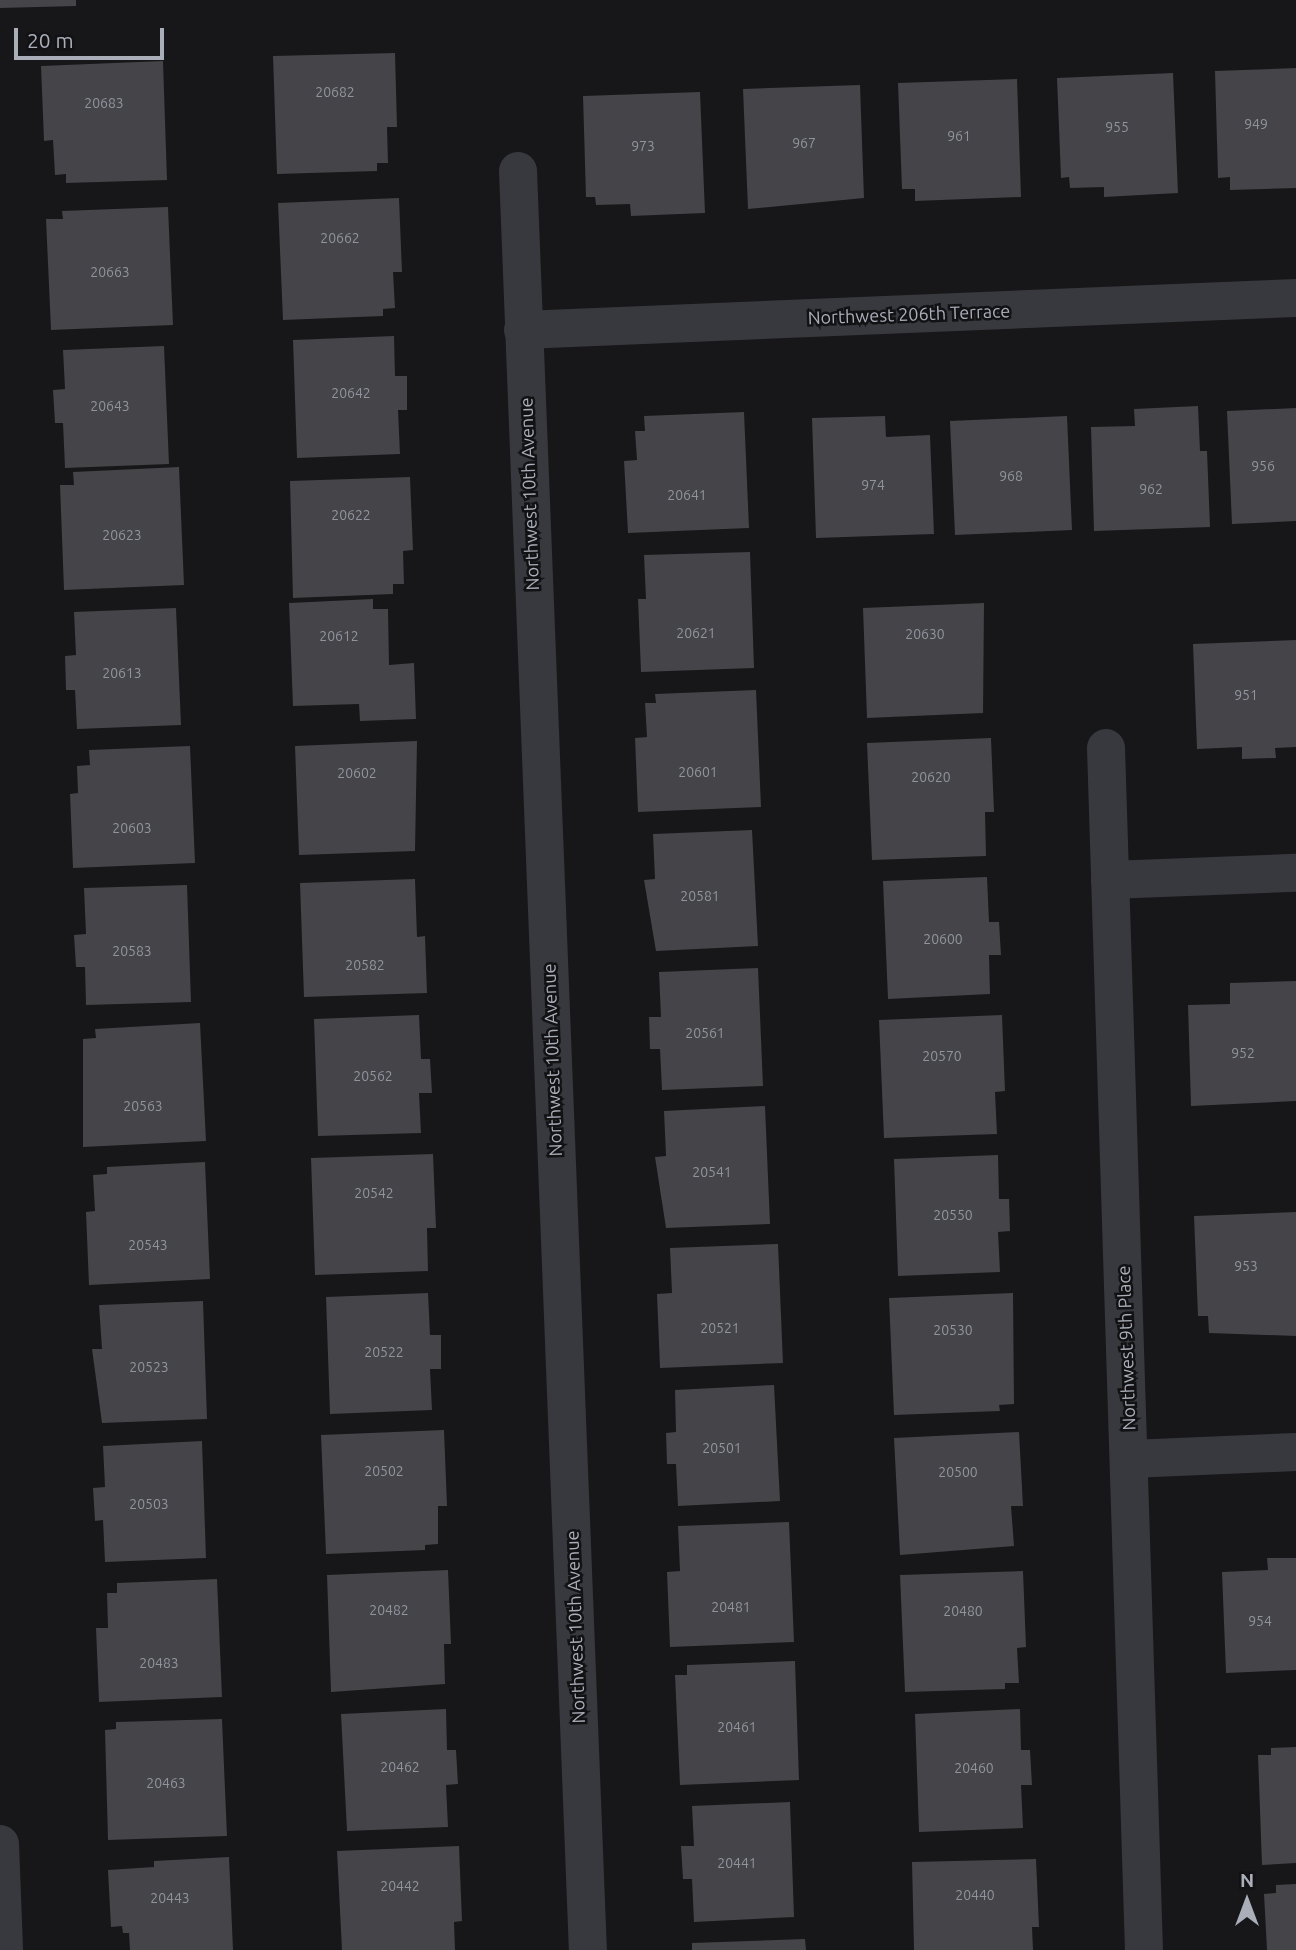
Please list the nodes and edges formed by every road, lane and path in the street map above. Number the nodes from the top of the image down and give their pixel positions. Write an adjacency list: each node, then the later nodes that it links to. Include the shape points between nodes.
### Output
1 (518, 171): 3 (street, Northwest 10th Avenue)
2 (1296, 298): 3 (street, Northwest 206th Terrace)
3 (523, 330): 12 (street, Northwest 10th Avenue)
4 (1106, 748): 6 (street, Northwest 9th Place)
5 (1296, 873): 6 (street)
6 (1110, 880): 8 (street, Northwest 9th Place)
7 (1296, 1452): 8 (street)
8 (1130, 1459): 10 (street, Northwest 9th Place)
9 (0, 1844): 11 (street)
10 (1143, 1948)
11 (4, 1950)
12 (588, 1950)

